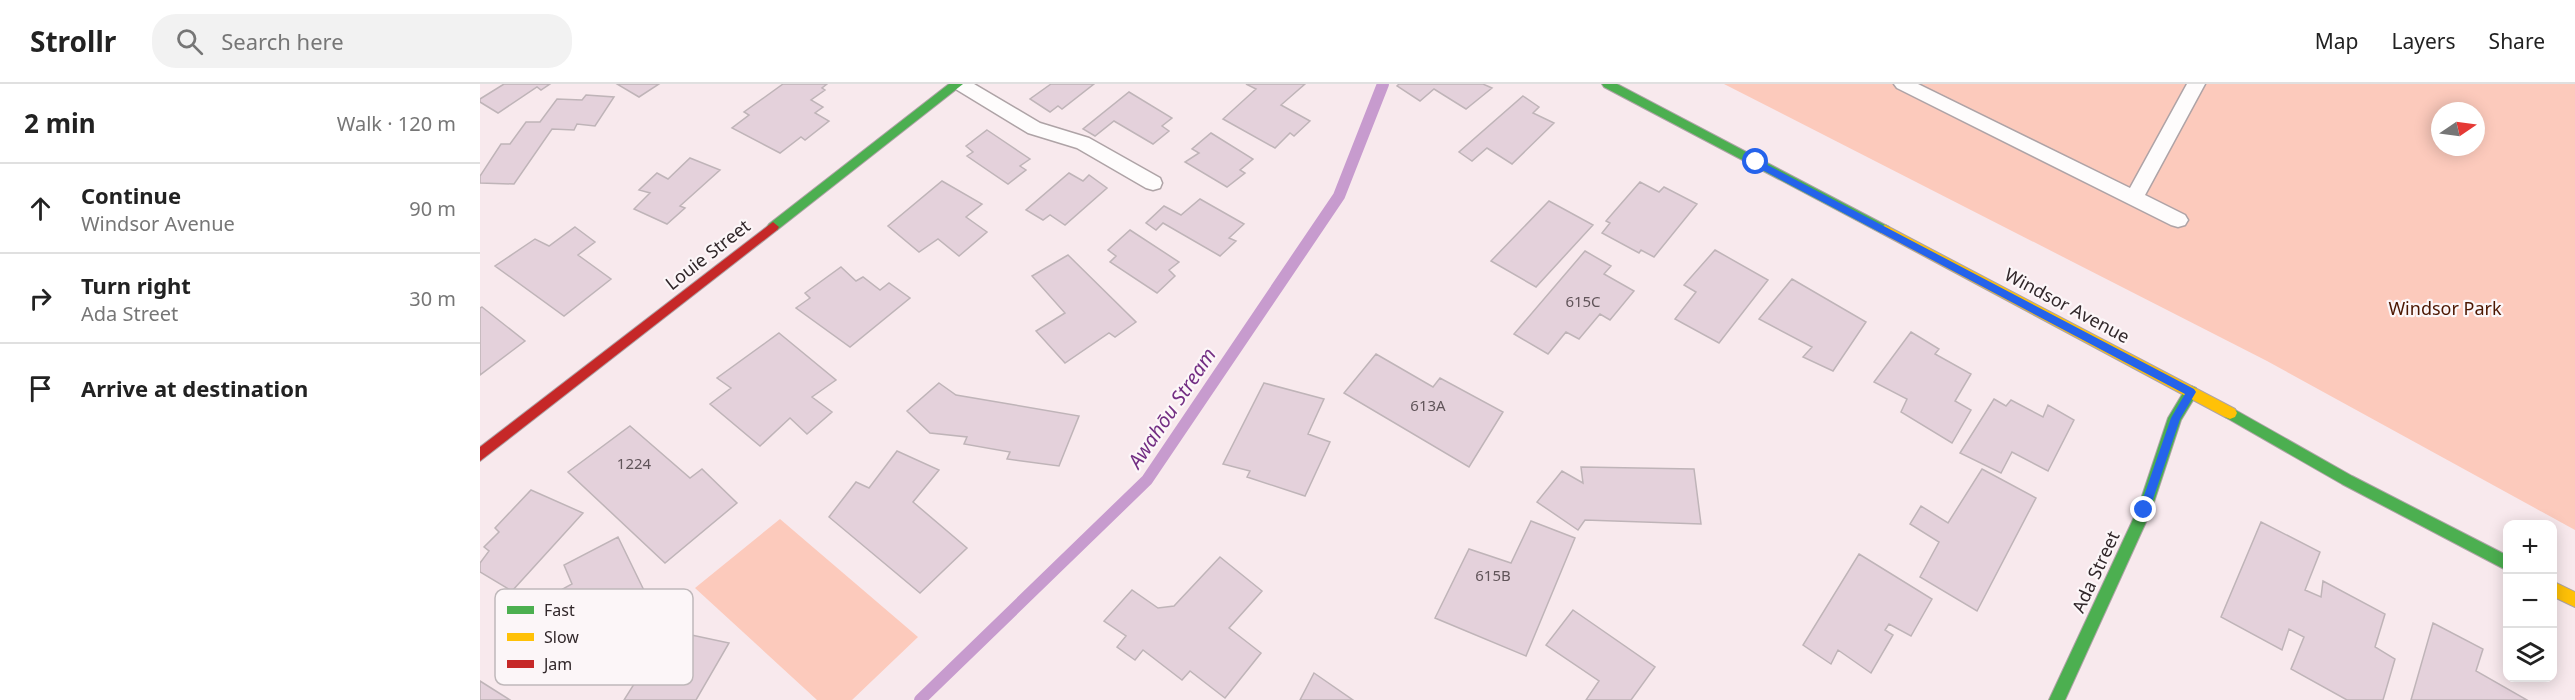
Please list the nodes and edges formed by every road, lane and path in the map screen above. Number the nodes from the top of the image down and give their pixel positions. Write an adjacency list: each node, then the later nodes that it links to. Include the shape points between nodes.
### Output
1 (958, 84): 6 (lane, via 1034,128 1083,143); 10 (main road, Louie Street)
2 (1608, 84): 9 (main road, Windsor Avenue)
3 (1903, 84): 5 (lane)
4 (2196, 84): 7 (lane)
5 (1930, 90): 7 (lane)
6 (1154, 183)
7 (2134, 198): 8 (lane)
8 (2178, 220)
9 (2191, 392): 11 (main road, Windsor Avenue); 14 (main road, Ada Street, via 2175,418 2144,510)
10 (480, 455)
11 (2503, 561)
12 (2557, 590): 13 (main road)
13 (2575, 600)
14 (2057, 700)

